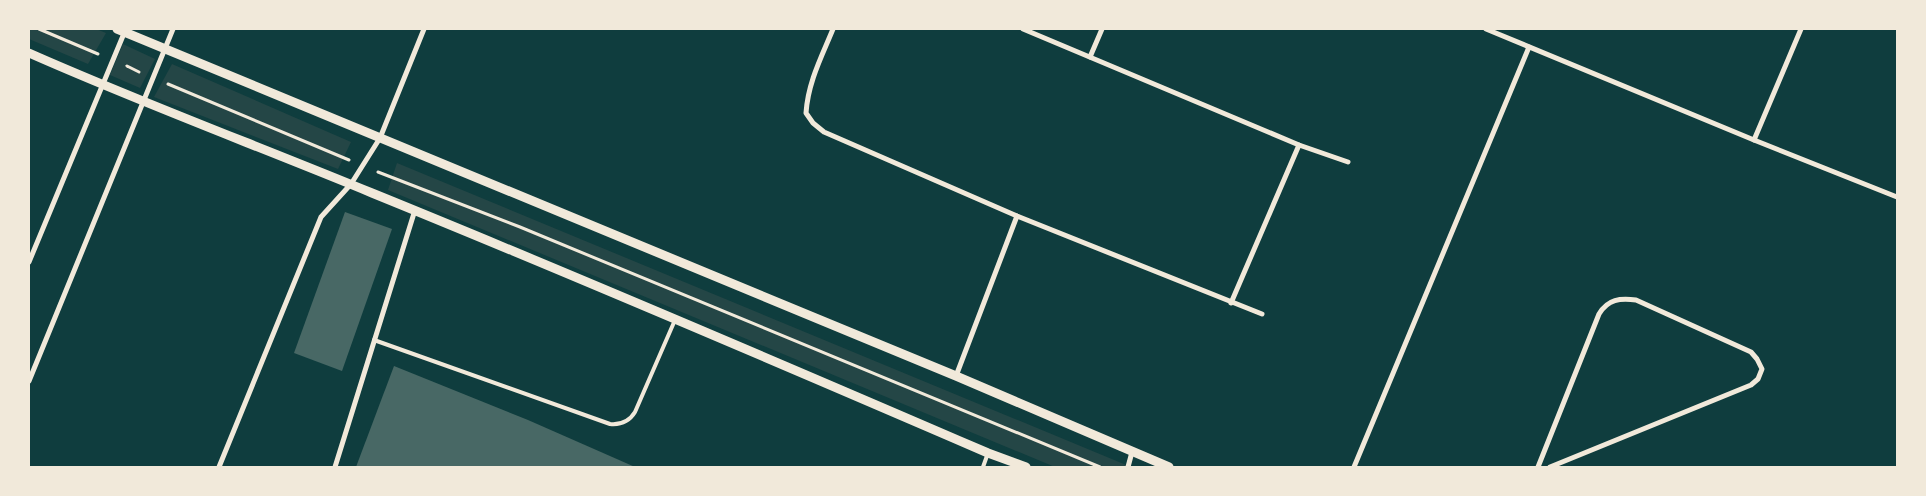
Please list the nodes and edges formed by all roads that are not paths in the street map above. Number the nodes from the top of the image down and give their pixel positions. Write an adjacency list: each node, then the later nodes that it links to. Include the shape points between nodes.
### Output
1 (173, 29): 10 (street)
2 (424, 29): 15 (street)
3 (833, 29): 22 (street, via 809,86 806,113 813,123 824,132)
4 (1023, 29): 12 (street)
5 (1102, 29): 12 (street)
6 (1486, 29): 9 (street)
7 (1801, 29): 16 (street)
8 (122, 30): 10 (street); 13 (street)
9 (1529, 48): 16 (street); 38 (street)
10 (164, 49): 14 (street); 15 (street)
11 (29, 53): 13 (street)
12 (1090, 57): 17 (street)
13 (102, 85): 14 (street); 23 (street)
14 (142, 102): 19 (street); 29 (street)
15 (380, 138): 19 (street); 28 (street)
16 (1754, 140): 20 (street)
17 (1300, 145): 18 (street); 24 (street)
18 (1348, 162)
19 (351, 184): 21 (street); 32 (street, via 321,217)
20 (1897, 197)
21 (415, 210): 26 (street); 27 (street)
22 (1017, 216): 24 (street); 28 (street)
23 (29, 262)
24 (1231, 303): 25 (street)
25 (1262, 314)
26 (676, 318): 27 (lane, via 635,412 631,419 617,424); 31 (street)
27 (374, 340): 33 (street)
28 (956, 376): 30 (street)
29 (29, 381)
30 (1132, 452): 36 (street); 37 (street)
31 (988, 453): 34 (lane); 35 (street)
32 (219, 467)
33 (335, 467)
34 (983, 467)
35 (1026, 467)
36 (1128, 467)
37 (1169, 467)
38 (1354, 467)
39 (1538, 467): 40 (street, via 1599,314 1612,300 1636,300 1751,352 1762,369 1751,385)
40 (1550, 467)

